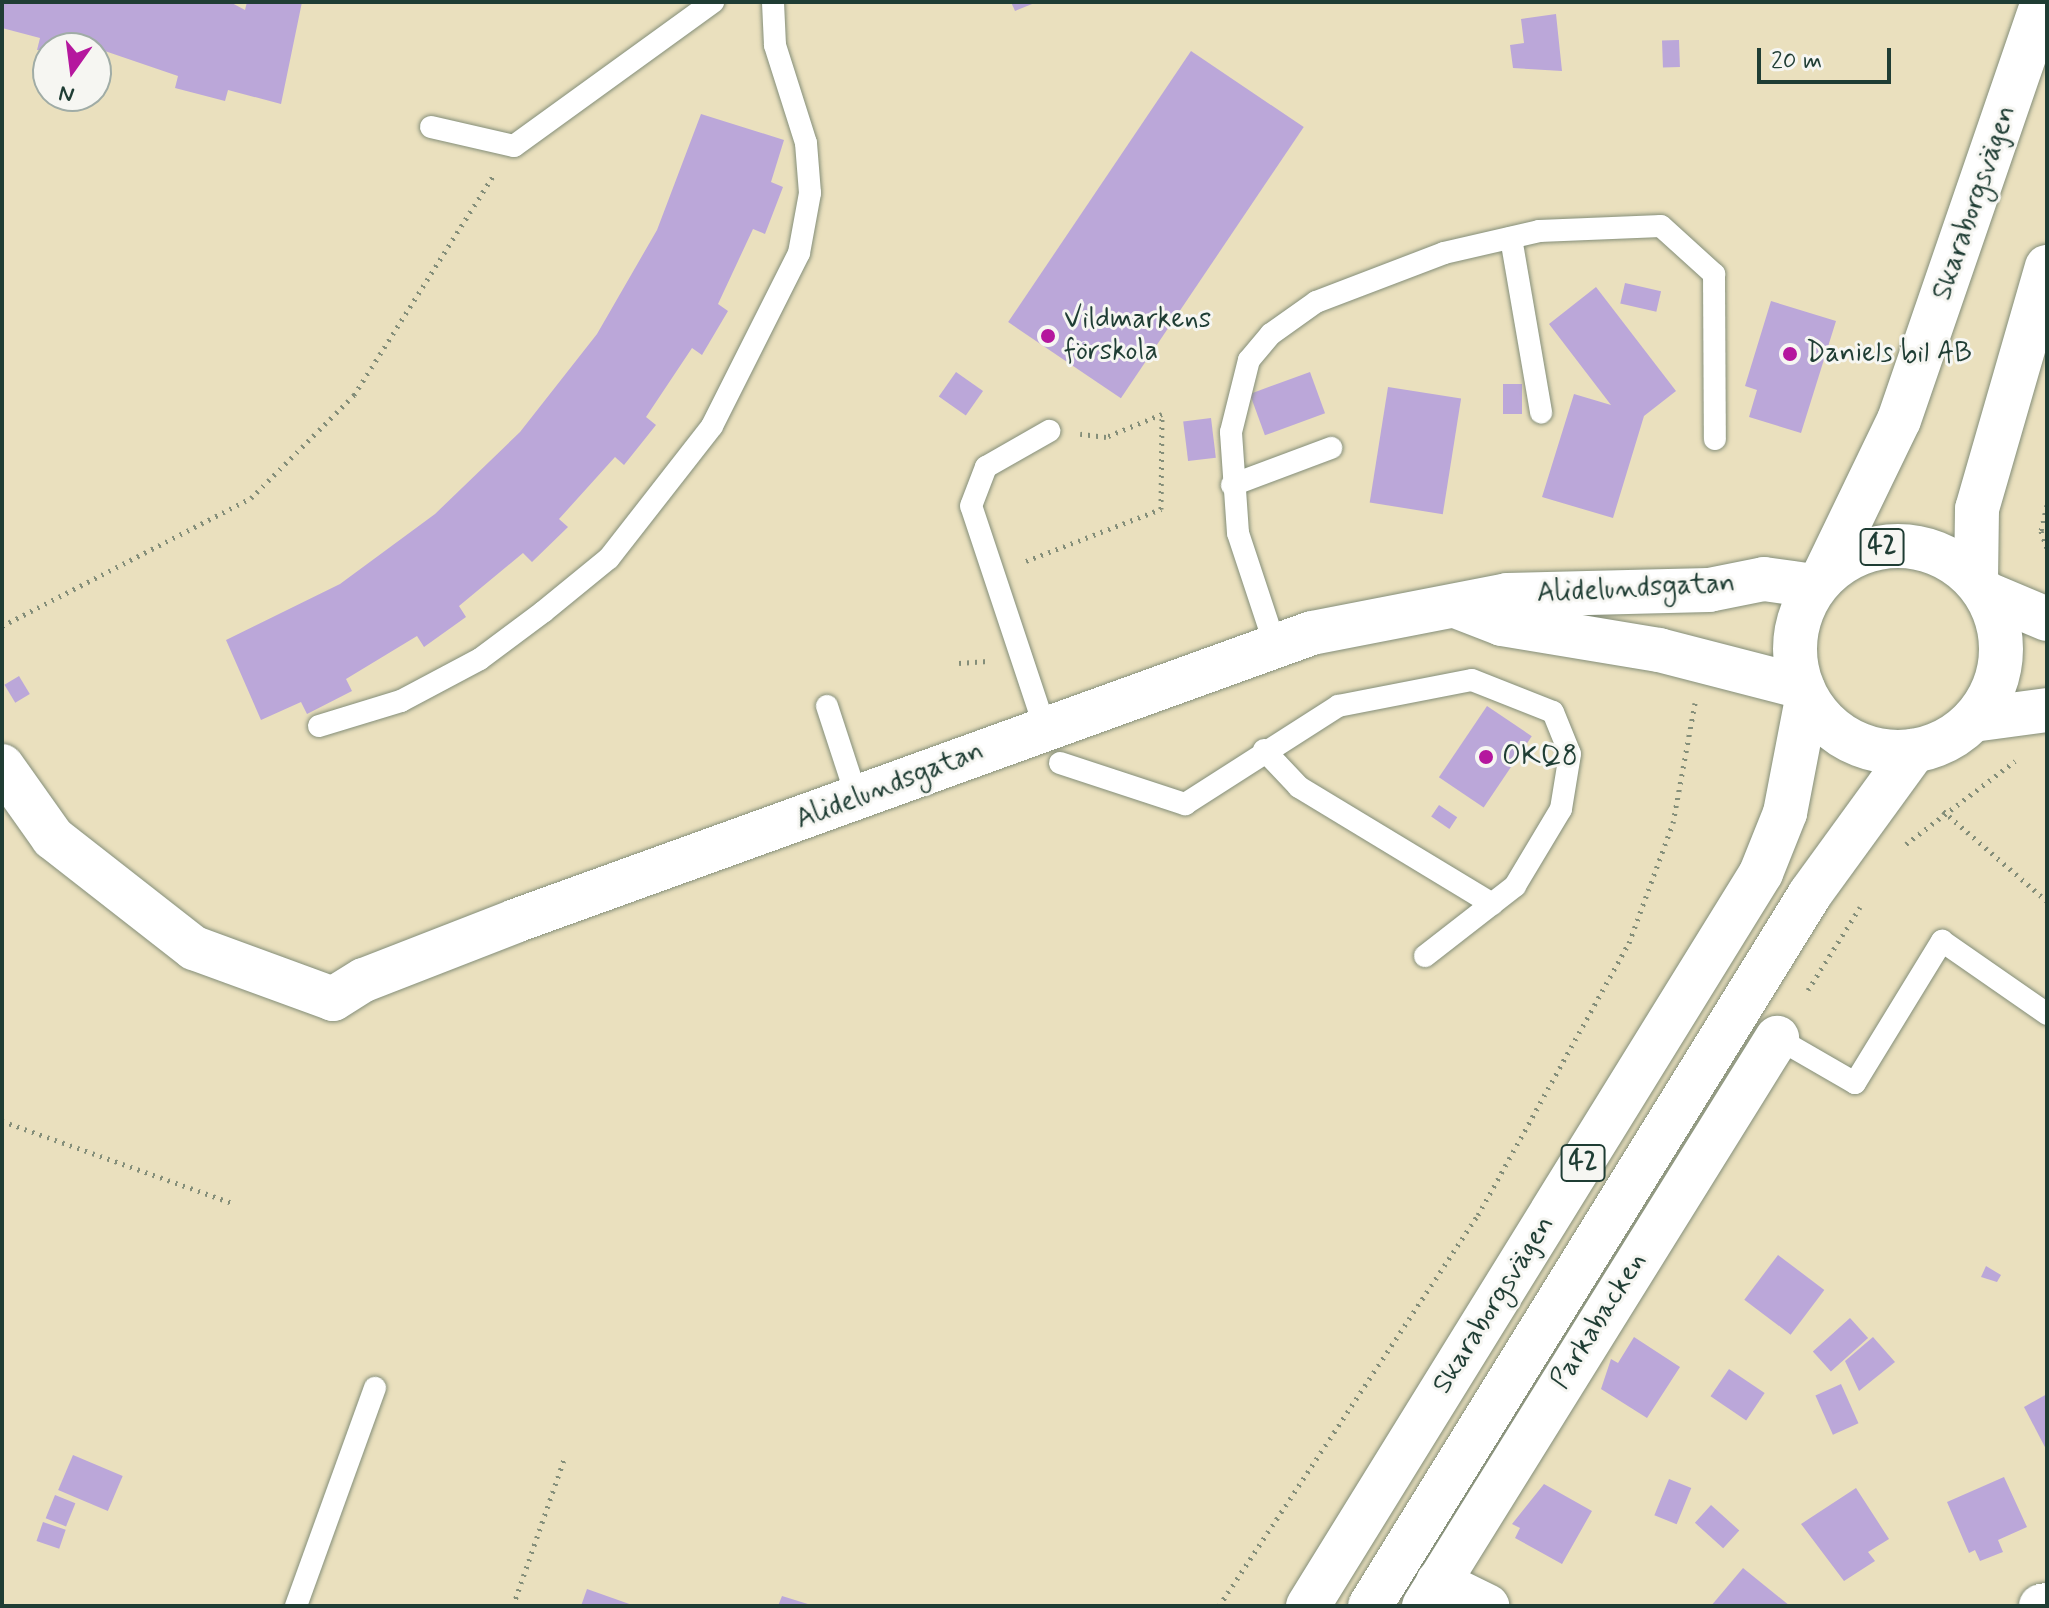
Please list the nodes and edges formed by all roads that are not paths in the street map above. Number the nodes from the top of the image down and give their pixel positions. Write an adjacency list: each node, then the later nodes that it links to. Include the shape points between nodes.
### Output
1 (713, 2): 5 (lane, via 514,146)
2 (773, 2): 22 (lane, via 775,45 806,143 810,193 799,253 712,426 609,558 543,612 480,659 401,701)
3 (2018, 2): 4 (lane)
4 (2037, 22): 13 (main road, Skaraborgsvägen / 42, via 1899,420)
5 (431, 127)
6 (1511, 238): 8 (lane); 10 (lane, via 1628,223 1661,226 1693,248 1714,274); 12 (lane, via 1363,282 1271,334 1249,360 1236,396)
7 (2047, 267): 14 (main road, via 1977,509)
8 (1541, 412)
9 (1049, 431): 23 (lane, via 986,467 971,506)
10 (1715, 439)
11 (1331, 448): 12 (lane)
12 (1232, 485): 17 (lane, via 1245,572)
13 (1819, 582): 14 (main road, 42, via 1857,554 1907,545 1954,562); 15 (main road, Alidelundsgatan, via 1764,579 1709,590 1507,595); 18 (main road, 42, via 1795,635)
14 (1981, 587): 16 (main road); 21 (main road, via 2001,634 2000,664)
15 (1458, 607): 17 (main road, Alidelundsgatan); 18 (main road, Alidelundsgatan, via 1502,624 1702,659)
16 (2047, 619)
17 (1275, 645): 23 (main road, Alidelundsgatan)
18 (1804, 693): 25 (main road, via 1830,727 1861,745); 36 (main road, Skaraborgsvägen / 42, via 1785,813 1761,873)
19 (827, 706): 27 (lane)
20 (2047, 710): 21 (main road)
21 (1973, 720): 25 (main road, via 1947,740)
22 (319, 726)
23 (1052, 745): 24 (lane, via 1185,804); 27 (main road, Alidelundsgatan)
24 (1264, 750): 28 (lane, via 1299,787); 28 (lane, via 1338,706 1472,680 1553,712 1570,754 1561,809 1515,886)
25 (1914, 751): 37 (main road, Skaraborgsvägen / 42, via 1810,894)
26 (2, 766): 27 (main road, Alidelundsgatan, via 53,838 194,948 333,999 364,980 515,921)
27 (857, 798)
28 (1492, 904): 29 (lane)
29 (1425, 956)
30 (2047, 1014): 31 (lane, via 1942,941 1855,1083)
31 (1777, 1038): 33 (main road, Parkabacken)
32 (375, 1388): 35 (lane)
33 (1431, 1594): 38 (main road)
34 (2047, 1605): 39 (main road)
35 (296, 1606)
36 (1308, 1606)
37 (1370, 1606)
38 (1487, 1606)
39 (2041, 1606)

